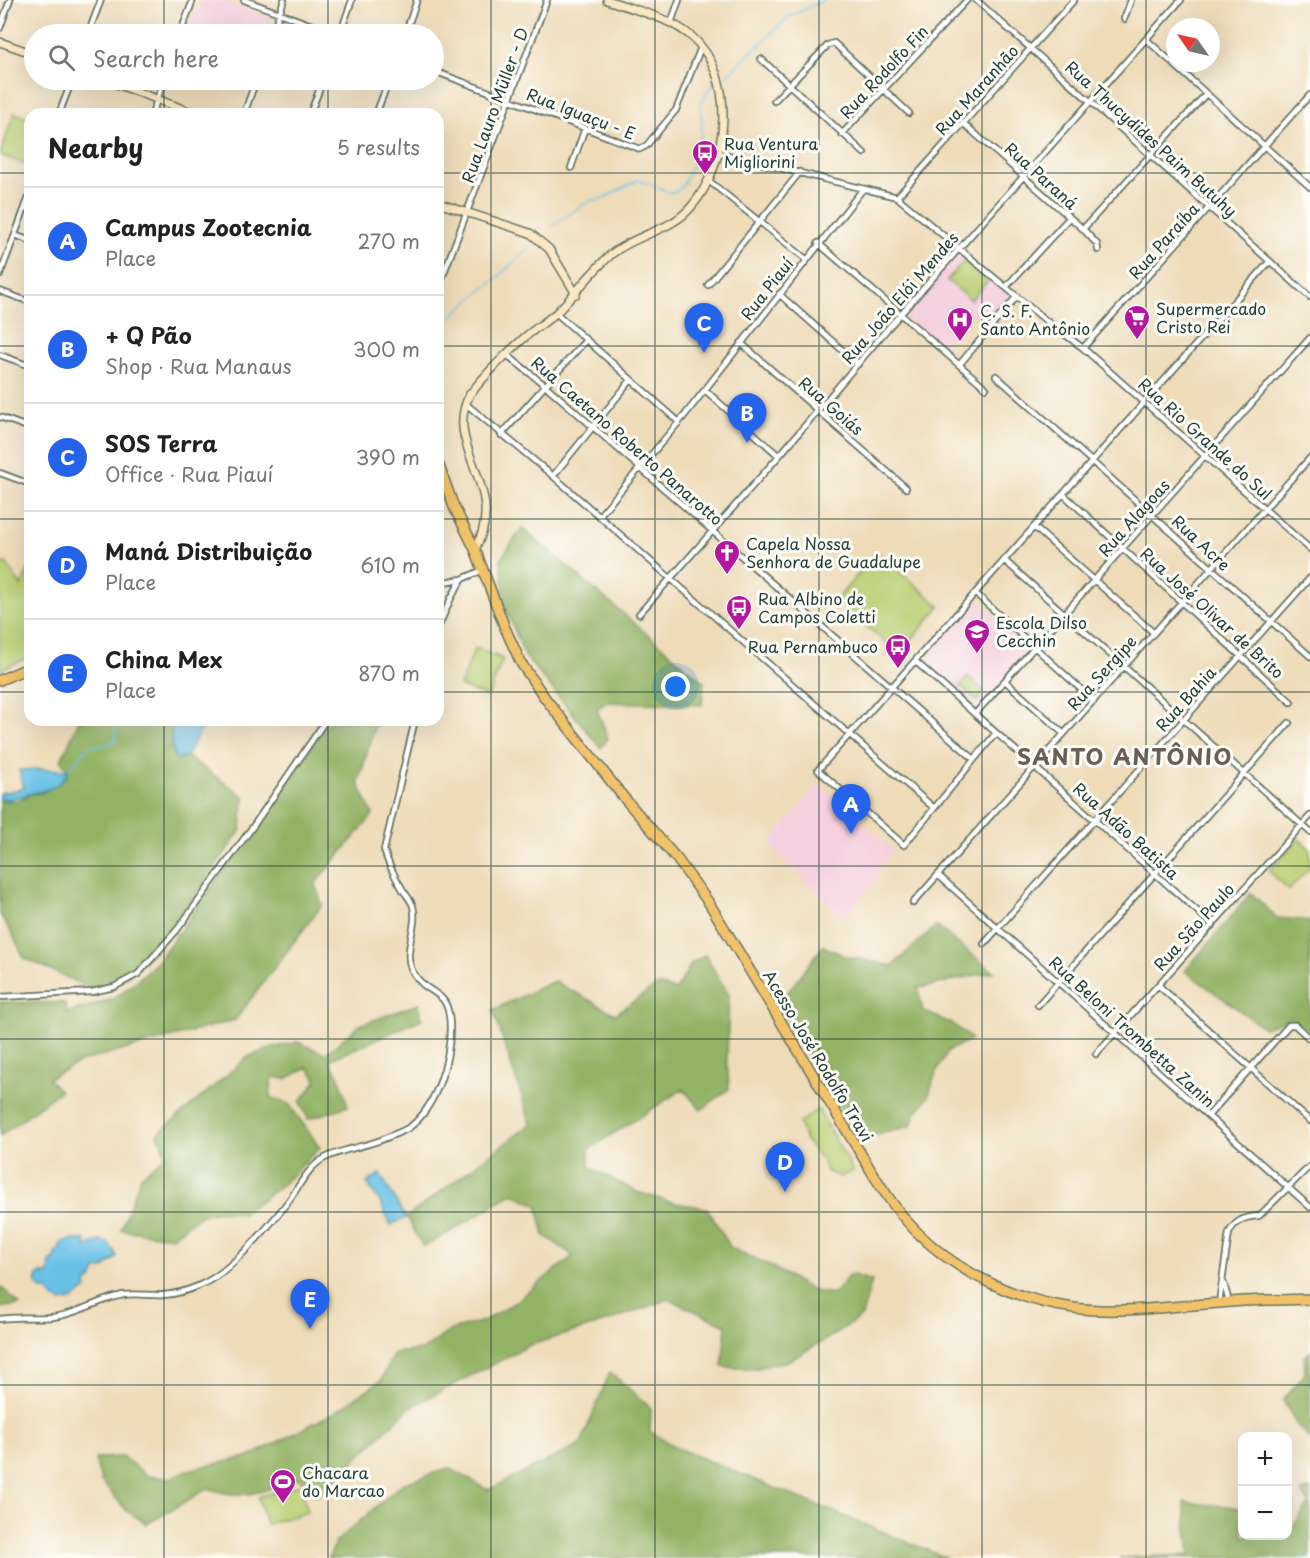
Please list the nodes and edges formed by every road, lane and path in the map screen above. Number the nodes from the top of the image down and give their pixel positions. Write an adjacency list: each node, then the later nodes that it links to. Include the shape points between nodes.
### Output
1 (10, 0): 25 (street)
2 (101, 0): 19 (street)
3 (193, 0): 20 (street)
4 (244, 0): 16 (street)
5 (284, 0): 16 (street)
6 (352, 0): 23 (street)
7 (417, 0): 24 (street)
8 (547, 0): 44 (street, Rua Lauro Müller - D)
9 (608, 0): 18 (street)
10 (679, 0): 18 (street)
11 (967, 0): 34 (street, Rua Rodolfo Fin)
12 (976, 0): 29 (street, Rua Thucydides Paim Butuhy)
13 (1074, 0): 29 (street, Rua Maranhão)
14 (1131, 0): 17 (street)
15 (1182, 0): 26 (street, Rua João Elói Mendes)
16 (279, 13): 21 (street); 22 (street)
17 (1124, 19)
18 (671, 23): 28 (street)
19 (92, 24)
20 (184, 24)
21 (275, 24)
22 (310, 24)
23 (342, 24)
24 (409, 24)
25 (0, 28)
26 (1147, 40): 41 (street); 46 (street, Rua João Elói Mendes)
27 (0, 42): 30 (street)
28 (701, 47): 55 (street, Rua Iguaçu - E, via 676,110 646,147 640,149); 58 (street, via 722,91)
29 (1031, 48): 46 (street, Rua Thucydides Paim Butuhy); 54 (street, Rua Maranhão)
30 (24, 50)
31 (761, 58): 33 (street)
32 (444, 75): 44 (street, Rua Iguaçu - E)
33 (790, 85): 34 (street, via 834,43); 45 (street); 56 (street)
34 (884, 89): 53 (street); 56 (street, Rua Rodolfo Fin)
35 (68, 90): 47 (street)
36 (134, 90): 43 (street)
37 (160, 90): 43 (street)
38 (252, 90): 50 (street)
39 (319, 90): 51 (street)
40 (385, 90): 52 (street)
41 (1206, 94): 57 (street); 60 (street)
42 (1310, 95): 57 (street, Rua Paraíba)
43 (157, 98): 48 (street); 49 (street)
44 (510, 99): 55 (street, Rua Iguaçu - E); 71 (street, Rua Lauro Müller - D)
45 (774, 101)
46 (1092, 102): 60 (street, Rua Thucydides Paim Butuhy); 63 (street, Rua João Elói Mendes)
47 (61, 108)
48 (154, 108)
49 (181, 108)
50 (246, 108)
51 (312, 108)
52 (378, 108)
53 (909, 113)
54 (963, 123): 63 (street, Rua Paraná); 67 (street, Rua Maranhão)
55 (585, 128): 61 (street)
56 (842, 134): 59 (street)
57 (1264, 147): 65 (street); 69 (street, Rua Paraíba)
58 (719, 153): 62 (street); 64 (street)
59 (864, 153)
60 (1150, 154): 69 (street, Rua Thucydides Paim Butuhy); 74 (street)
61 (571, 168)
62 (800, 172): 66 (street); 73 (street)
63 (1024, 177): 72 (street, Rua Paraná); 78 (street, Rua João Elói Mendes)
64 (709, 181): 73 (street); 87 (street, via 680,217 613,253)
65 (1310, 187)
66 (863, 189): 67 (street); 77 (street, Rua Piauí)
67 (897, 197): 78 (street, Rua Rio Grande do Sul)
68 (444, 205): 71 (street)
69 (1210, 207): 81 (street, Rua Thucydides Paim Butuhy); 97 (street, Rua Paraíba)
70 (24, 210): 75 (street)
71 (468, 213): 82 (street, Rua Lauro Müller - D); 87 (street, via 512,226 541,241)
72 (1070, 218): 74 (street, Rua Paraná); 85 (street)
73 (760, 222): 80 (street); 84 (street)
74 (1083, 229): 79 (street, Rua Paraná)
75 (15, 235): 76 (street); 83 (street)
76 (24, 239)
77 (818, 243): 80 (street, Rua Piauí); 93 (street)
78 (960, 248): 85 (street, Rua Rio Grande do Sul); 93 (street, Rua João Elói Mendes)
79 (1098, 250)
80 (806, 259): 88 (street, Rua Piauí)
81 (1270, 261): 90 (street, Rua Thucydides Paim Butuhy); 108 (street)
82 (444, 273)
83 (0, 275)
84 (708, 285)
85 (1006, 287): 89 (street, Rua Rio Grande do Sul)
86 (0, 291): 91 (street)
87 (576, 294): 92 (street)
88 (778, 294): 96 (street, Rua Piauí); 101 (street)
89 (1017, 296): 97 (street, Rua Rio Grande do Sul); 102 (street)
90 (1310, 297)
91 (24, 300)
92 (556, 313): 95 (street); 99 (street)
93 (901, 315): 101 (street, Rua João Elói Mendes); 102 (street)
94 (1310, 338): 116 (street, Rua Alagoas)
95 (586, 340): 104 (street); 105 (street)
96 (741, 343): 107 (street, Rua Piauí); 110 (street, Rua Goiás)
97 (1083, 348): 108 (street, Rua Rio Grande do Sul)
98 (0, 355): 100 (street)
99 (507, 355): 105 (street, Rua Caetano Roberto Panarotto); 109 (street)
100 (24, 364)
101 (858, 364): 110 (street, Rua João Elói Mendes)
102 (959, 364): 106 (street)
103 (996, 376): 119 (street, Rua Acre)
104 (631, 380): 112 (street); 114 (street)
105 (546, 386): 114 (street, Rua Caetano Roberto Panarotto); 115 (street)
106 (986, 388)
107 (705, 390): 112 (street, Rua Piauí); 117 (street)
108 (1145, 402): 116 (street, Rua Rio Grande do Sul); 119 (street)
109 (465, 403): 115 (street); 132 (street, via 462,428 486,505 482,535)
110 (817, 410): 117 (street, Rua João Elói Mendes); 125 (street, Rua Goiás)
111 (0, 417): 113 (street)
112 (679, 422): 120 (street, Rua Piauí)
113 (24, 426)
114 (593, 426): 120 (street, Rua Caetano Roberto Panarotto); 122 (street)
115 (501, 435): 122 (street)
116 (1206, 455): 127 (street, Rua Rio Grande do Sul); 128 (street, Rua Alagoas)
117 (779, 456): 131 (street, Rua João Elói Mendes)
118 (1310, 458): 127 (street, Rua Sergipe)
119 (1092, 461): 126 (street); 128 (street, Rua Acre)
120 (641, 468): 129 (street, Rua Piauí); 131 (street, Rua Caetano Roberto Panarotto)
121 (0, 473): 124 (street)
122 (553, 476): 129 (street)
123 (444, 480): 132 (highway, Acesso José Rodolfo Travi)
124 (24, 482)
125 (906, 488)
126 (1063, 494): 130 (street); 133 (street, Rua José Olivar de Brito)
127 (1265, 508): 134 (street, Rua Rio Grande do Sul); 136 (street, Rua Sergipe)
128 (1153, 515): 133 (street, Rua Alagoas); 136 (street, Rua Acre)
129 (599, 516): 140 (street)
130 (1034, 527): 135 (street); 141 (street)
131 (713, 531): 140 (street, Rua João Elói Mendes); 158 (street, Rua Caetano Roberto Panarotto)
132 (475, 549): 137 (highway, Acesso José Rodolfo Travi)
133 (1123, 549): 141 (street, Rua Alagoas); 144 (street, Rua José Olivar de Brito)
134 (1310, 549)
135 (1004, 560): 143 (street); 147 (street)
136 (1212, 569): 144 (street, Rua Sergipe); 148 (street, Rua Acre)
137 (483, 570): 139 (street); 198 (highway, Acesso José Rodolfo Travi, via 521,663 709,903 873,1174 921,1236 945,1257 979,1277 1042,1302 1094,1310)
138 (1310, 578): 148 (street, Rua Bahia)
139 (462, 579): 142 (street); 145 (street)
140 (671, 579): 146 (street, Rua João Elói Mendes); 168 (street)
141 (1092, 581): 147 (street, Rua Alagoas); 149 (street)
142 (444, 582)
143 (975, 593): 150 (street); 153 (street)
144 (1182, 602): 149 (street, Rua Sergipe); 151 (street, Rua José Olivar de Brito)
145 (444, 614)
146 (639, 614)
147 (1064, 615): 150 (street, Rua Alagoas); 154 (street)
148 (1271, 622): 151 (street, Rua Bahia); 152 (street, Rua Acre)
149 (1154, 633): 154 (street, Rua Sergipe)
150 (1035, 648): 157 (street, Rua Alagoas); 159 (street)
151 (1241, 656): 160 (street, Rua José Olivar de Brito); 162 (street, Rua Bahia)
152 (1310, 656)
153 (915, 661): 158 (street); 161 (street, Rua Adão Batista)
154 (1125, 666): 159 (street, Rua Sergipe); 162 (street)
155 (24, 670): 156 (highway)
156 (0, 680)
157 (1005, 681): 161 (street, Rua Alagoas); 167 (street)
158 (892, 687): 168 (street); 169 (street, Rua Caetano Roberto Panarotto)
159 (1094, 701): 167 (street, Rua Sergipe)
160 (1291, 702)
161 (975, 714): 166 (street, Rua Adão Batista)
162 (1184, 719): 171 (street); 174 (street, Rua Bahia)
163 (1289, 723): 171 (street)
164 (322, 726): 185 (street, via 177,930 138,974 114,987 92,992)
165 (414, 726): 199 (street, via 384,850 388,865 413,905 409,958 412,971 423,985 440,994 450,1012 442,1075 430,1105 409,1127 324,1158 250,1245 206,1282 162,1295 117,1296 56,1317)
166 (996, 733): 169 (street); 170 (street, Rua Adão Batista)
167 (1064, 734): 170 (street, Rua Sergipe)
168 (849, 735): 172 (street); 172 (street, via 818,770 904,845)
169 (974, 759): 172 (street)
170 (1035, 767): 174 (street, Rua Adão Batista); 178 (street, Rua Sergipe)
171 (1245, 774): 175 (street); 177 (street)
172 (934, 808)
173 (1310, 816): 175 (street, Rua São Paulo)
174 (1095, 820): 177 (street, Rua Adão Batista); 181 (street, Rua Bahia)
175 (1302, 825): 176 (street); 180 (street, Rua São Paulo)
176 (1310, 832)
177 (1155, 874): 180 (street, Rua Adão Batista); 183 (street)
178 (938, 876): 179 (street, Rua Sergipe); 181 (street, Rua Beloni Trombetta Zanin)
179 (913, 903)
180 (1213, 925): 184 (street, Rua São Paulo)
181 (998, 929): 182 (street, Rua Bahia); 183 (street, Rua Beloni Trombetta Zanin)
182 (984, 944)
183 (1058, 982): 186 (street); 187 (street, Rua Beloni Trombetta Zanin)
184 (1158, 985): 187 (street, Rua São Paulo); 190 (street)
185 (0, 998)
186 (1038, 1005)
187 (1115, 1033): 189 (street, Rua São Paulo); 191 (street, Rua Beloni Trombetta Zanin)
188 (1310, 1039): 190 (street, via 1288,1025)
189 (1096, 1054)
190 (1251, 1068): 191 (street); 192 (street)
191 (1208, 1116): 194 (street, Rua Beloni Trombetta Zanin)
192 (1310, 1121)
193 (1310, 1166): 194 (street)
194 (1289, 1188): 195 (street, Rua Beloni Trombetta Zanin); 196 (street, via 1259,1216 1247,1216 1233,1224)
195 (1310, 1207)
196 (1224, 1281): 198 (street); 198 (street)
197 (1310, 1299): 198 (highway, Acesso José Rodolfo Travi)
198 (1224, 1302)
199 (0, 1319)

